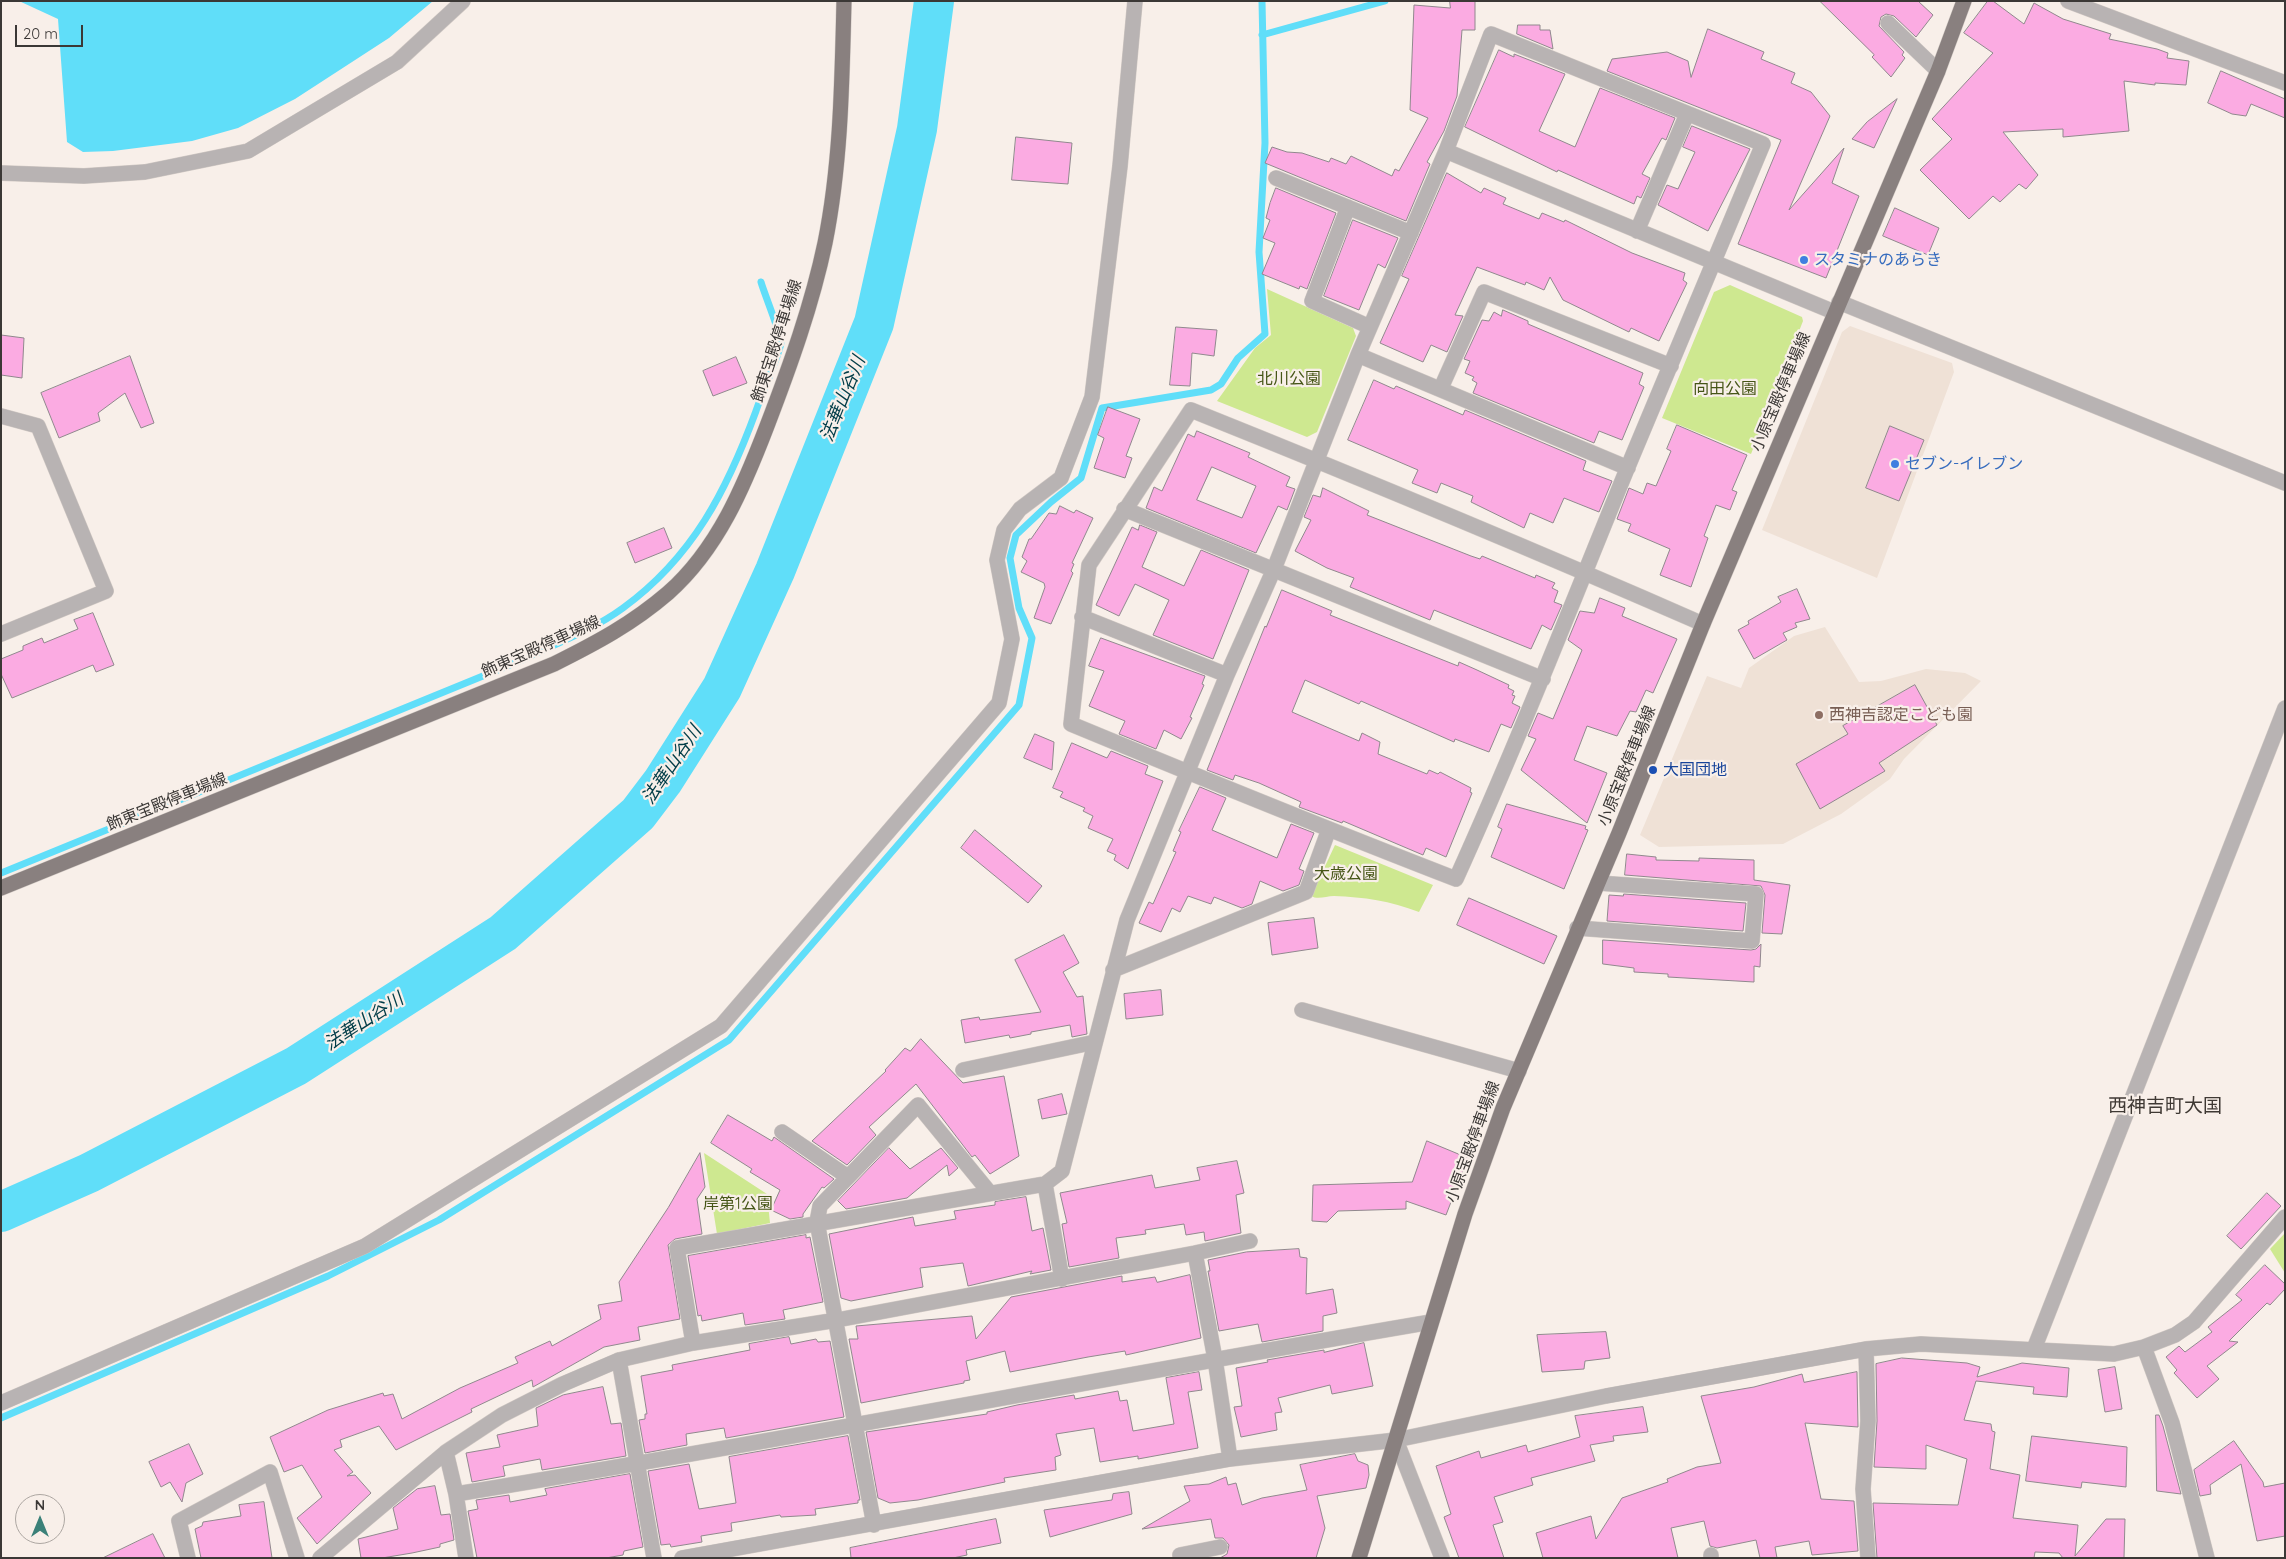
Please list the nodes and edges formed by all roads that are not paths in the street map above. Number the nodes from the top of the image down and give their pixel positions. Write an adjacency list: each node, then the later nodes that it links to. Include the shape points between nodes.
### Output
1 (463, 1): 11 (street, via 397,62 248,151 145,172 84,176)
2 (844, 1): 38 (main road, 飾東宝殿停車場線, via 838,152 825,242 814,285 748,475 714,538 674,586 615,633 554,664)
3 (1135, 1): 62 (street, via 1120,166 1092,397 1061,478 1020,509 1004,530 997,560 1012,640 999,703 721,1026 365,1246)
4 (1964, 1): 7 (main road, 小原宝殿停車場線)
5 (2068, 1): 8 (street)
6 (1888, 23): 7 (street)
7 (1938, 71): 17 (main road, 小原宝殿停車場線)
8 (2285, 83)
9 (1687, 114): 10 (street, via 1491,34); 14 (street); 16 (street, via 1763,144)
10 (1446, 151): 14 (street); 15 (street)
11 (1, 173)
12 (1276, 178): 13 (street)
13 (1348, 208): 15 (street); 18 (street, via 1312,301)
14 (1637, 231): 16 (street)
15 (1411, 233): 18 (street)
16 (1714, 263): 17 (street); 20 (street)
17 (1836, 307): 25 (street); 30 (main road, 小原宝殿停車場線)
18 (1370, 327): 19 (street)
19 (1358, 355): 21 (street); 23 (street)
20 (1671, 366): 21 (street, via 1484,292); 24 (street)
21 (1441, 388): 24 (street)
22 (1, 416): 31 (street, via 38,426 106,591)
23 (1316, 460): 26 (street, via 1191,410); 27 (street); 28 (street)
24 (1628, 468): 28 (street)
25 (2285, 484)
26 (1124, 509): 27 (street); 29 (street, via 1089,565)
27 (1274, 569): 32 (street); 33 (street)
28 (1586, 573): 30 (street); 33 (street)
29 (1082, 617): 32 (street); 35 (street, via 1071,724)
30 (1703, 624): 37 (main road, 小原宝殿停車場線)
31 (1, 634)
32 (1227, 675): 35 (street)
33 (1543, 679): 36 (street, via 1456,879)
34 (2285, 708): 59 (street)
35 (1187, 772): 36 (street); 40 (street, via 1127,920)
36 (1329, 829): 40 (street, via 1306,892)
37 (1598, 883): 39 (main road, 小原宝殿停車場線); 39 (street, via 1756,894 1752,941)
38 (1, 888)
39 (1578, 928): 44 (main road, 小原宝殿停車場線)
40 (1113, 970): 42 (street)
41 (1302, 1010): 44 (street)
42 (1095, 1042): 43 (street); 47 (street, via 1062,1170)
43 (963, 1070)
44 (1519, 1071): 55 (main road, 小原宝殿停車場線, via 1465,1214)
45 (782, 1132): 46 (street)
46 (848, 1177): 48 (street, via 918,1105); 50 (street, via 820,1206)
47 (1045, 1184): 48 (street); 53 (street)
48 (990, 1193): 50 (street)
49 (2285, 1218): 57 (street, via 2194,1322 2175,1335)
50 (817, 1222): 54 (street); 56 (street, via 677,1248)
51 (1250, 1241): 52 (street)
52 (1195, 1253): 53 (street); 60 (street)
53 (1062, 1279): 54 (street)
54 (837, 1320): 56 (street); 63 (street)
55 (1431, 1322): 60 (street); 64 (main road, 小原宝殿停車場線)
56 (693, 1343): 61 (street)
57 (2144, 1347): 59 (street, via 2114,1354); 82 (street, via 2172,1423)
58 (1866, 1349): 59 (street, via 1921,1344); 64 (street, via 1606,1396); 81 (street, via 1868,1421 1863,1489)
59 (2034, 1349)
60 (1215, 1358): 63 (street); 66 (street)
61 (619, 1360): 65 (street, via 502,1414); 67 (street)
62 (1, 1403)
63 (854, 1425): 67 (street); 69 (street)
64 (1396, 1440): 66 (street); 79 (main road, 小原宝殿停車場線); 80 (street)
65 (446, 1452): 68 (street); 75 (street)
66 (1230, 1459): 69 (street)
67 (638, 1464): 68 (street); 77 (street)
68 (456, 1494): 76 (street)
69 (874, 1525): 71 (street)
70 (1220, 1547): 72 (street)
71 (707, 1556): 78 (street)
72 (1176, 1557)
73 (188, 1558): 74 (street, via 179,1521 270,1472)
74 (296, 1558)
75 (320, 1558)
76 (466, 1558)
77 (654, 1558)
78 (682, 1558)
79 (1359, 1558)
80 (1442, 1558)
81 (1868, 1558)
82 (2207, 1558)

